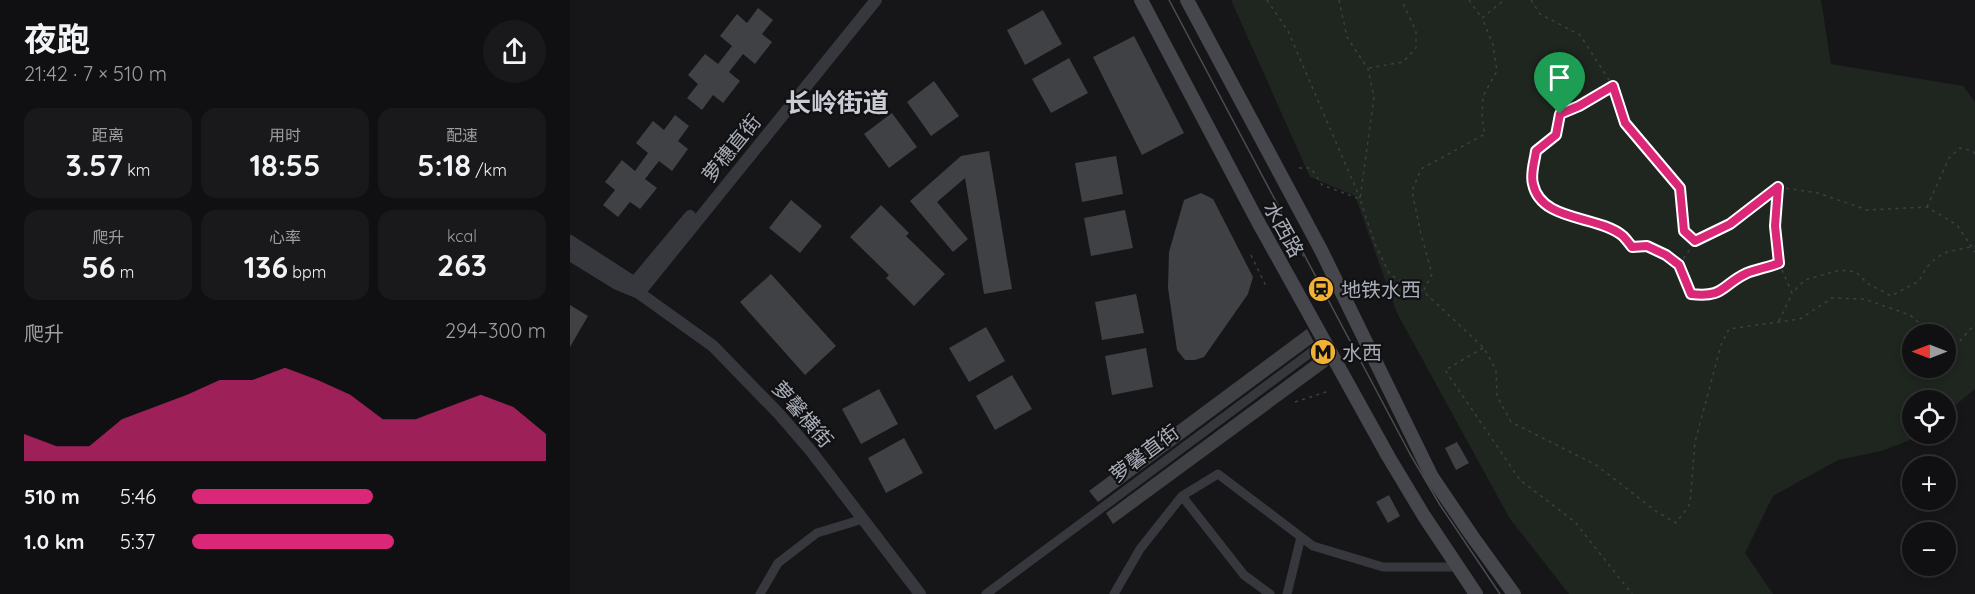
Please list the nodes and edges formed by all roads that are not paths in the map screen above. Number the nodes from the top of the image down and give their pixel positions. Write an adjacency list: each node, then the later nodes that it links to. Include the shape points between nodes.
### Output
1 (868, 0): 7 (street, 萝穗直街)
2 (876, 0): 7 (street, 萝穗直街)
3 (1141, 0): 8 (main road, 水西路)
4 (1187, 0): 20 (main road, 水西路, via 1321,250 1432,477)
5 (570, 241): 7 (street)
6 (570, 255): 7 (street, via 617,285)
7 (635, 288): 10 (street, 萝馨横街, via 713,346 735,368 796,433)
8 (1325, 342): 12 (main road, 水西路, via 1408,491); 15 (street, 萝馨直街)
9 (1182, 496): 11 (street, via 1218,474); 16 (street, via 1140,549); 17 (street, via 1244,574)
10 (863, 519): 13 (street, via 817,533 778,563); 14 (street, 萝馨横街)
11 (1301, 537): 12 (street, via 1313,546 1383,567); 18 (street)
12 (1459, 567): 19 (main road, 水西路)
13 (760, 594)
14 (920, 594)
15 (986, 594)
16 (1114, 594)
17 (1270, 594)
18 (1287, 594)
19 (1476, 594)
20 (1514, 594)

